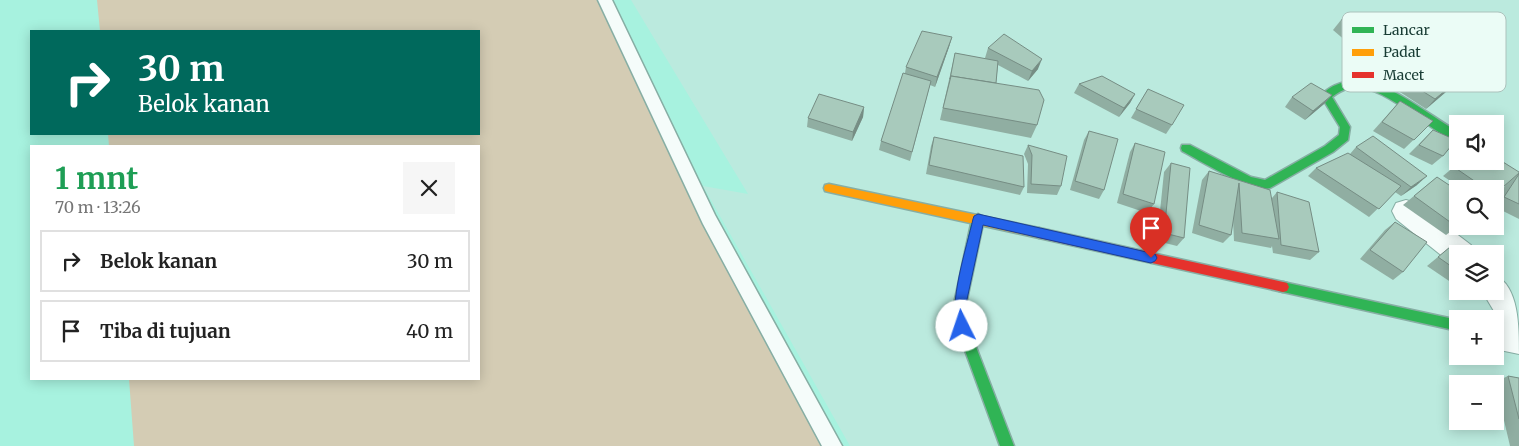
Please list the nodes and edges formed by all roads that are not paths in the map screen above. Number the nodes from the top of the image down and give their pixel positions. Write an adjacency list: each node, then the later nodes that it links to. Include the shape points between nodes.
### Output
1 (605, 0): 15 (lane, via 709,219)
2 (1342, 86): 5 (street, via 1326,96 1345,127 1344,137 1266,185 1250,181)
3 (1387, 92): 4 (street)
4 (1449, 132)
5 (1186, 148)
6 (829, 188): 8 (street)
7 (1406, 211): 9 (street)
8 (978, 219): 11 (street); 16 (street, via 960,304 962,326)
9 (1449, 245)
10 (1503, 300): 12 (street)
11 (1449, 324)
12 (1519, 324)
13 (1504, 336): 14 (street)
14 (1519, 340)
15 (832, 446)
16 (1007, 446)

